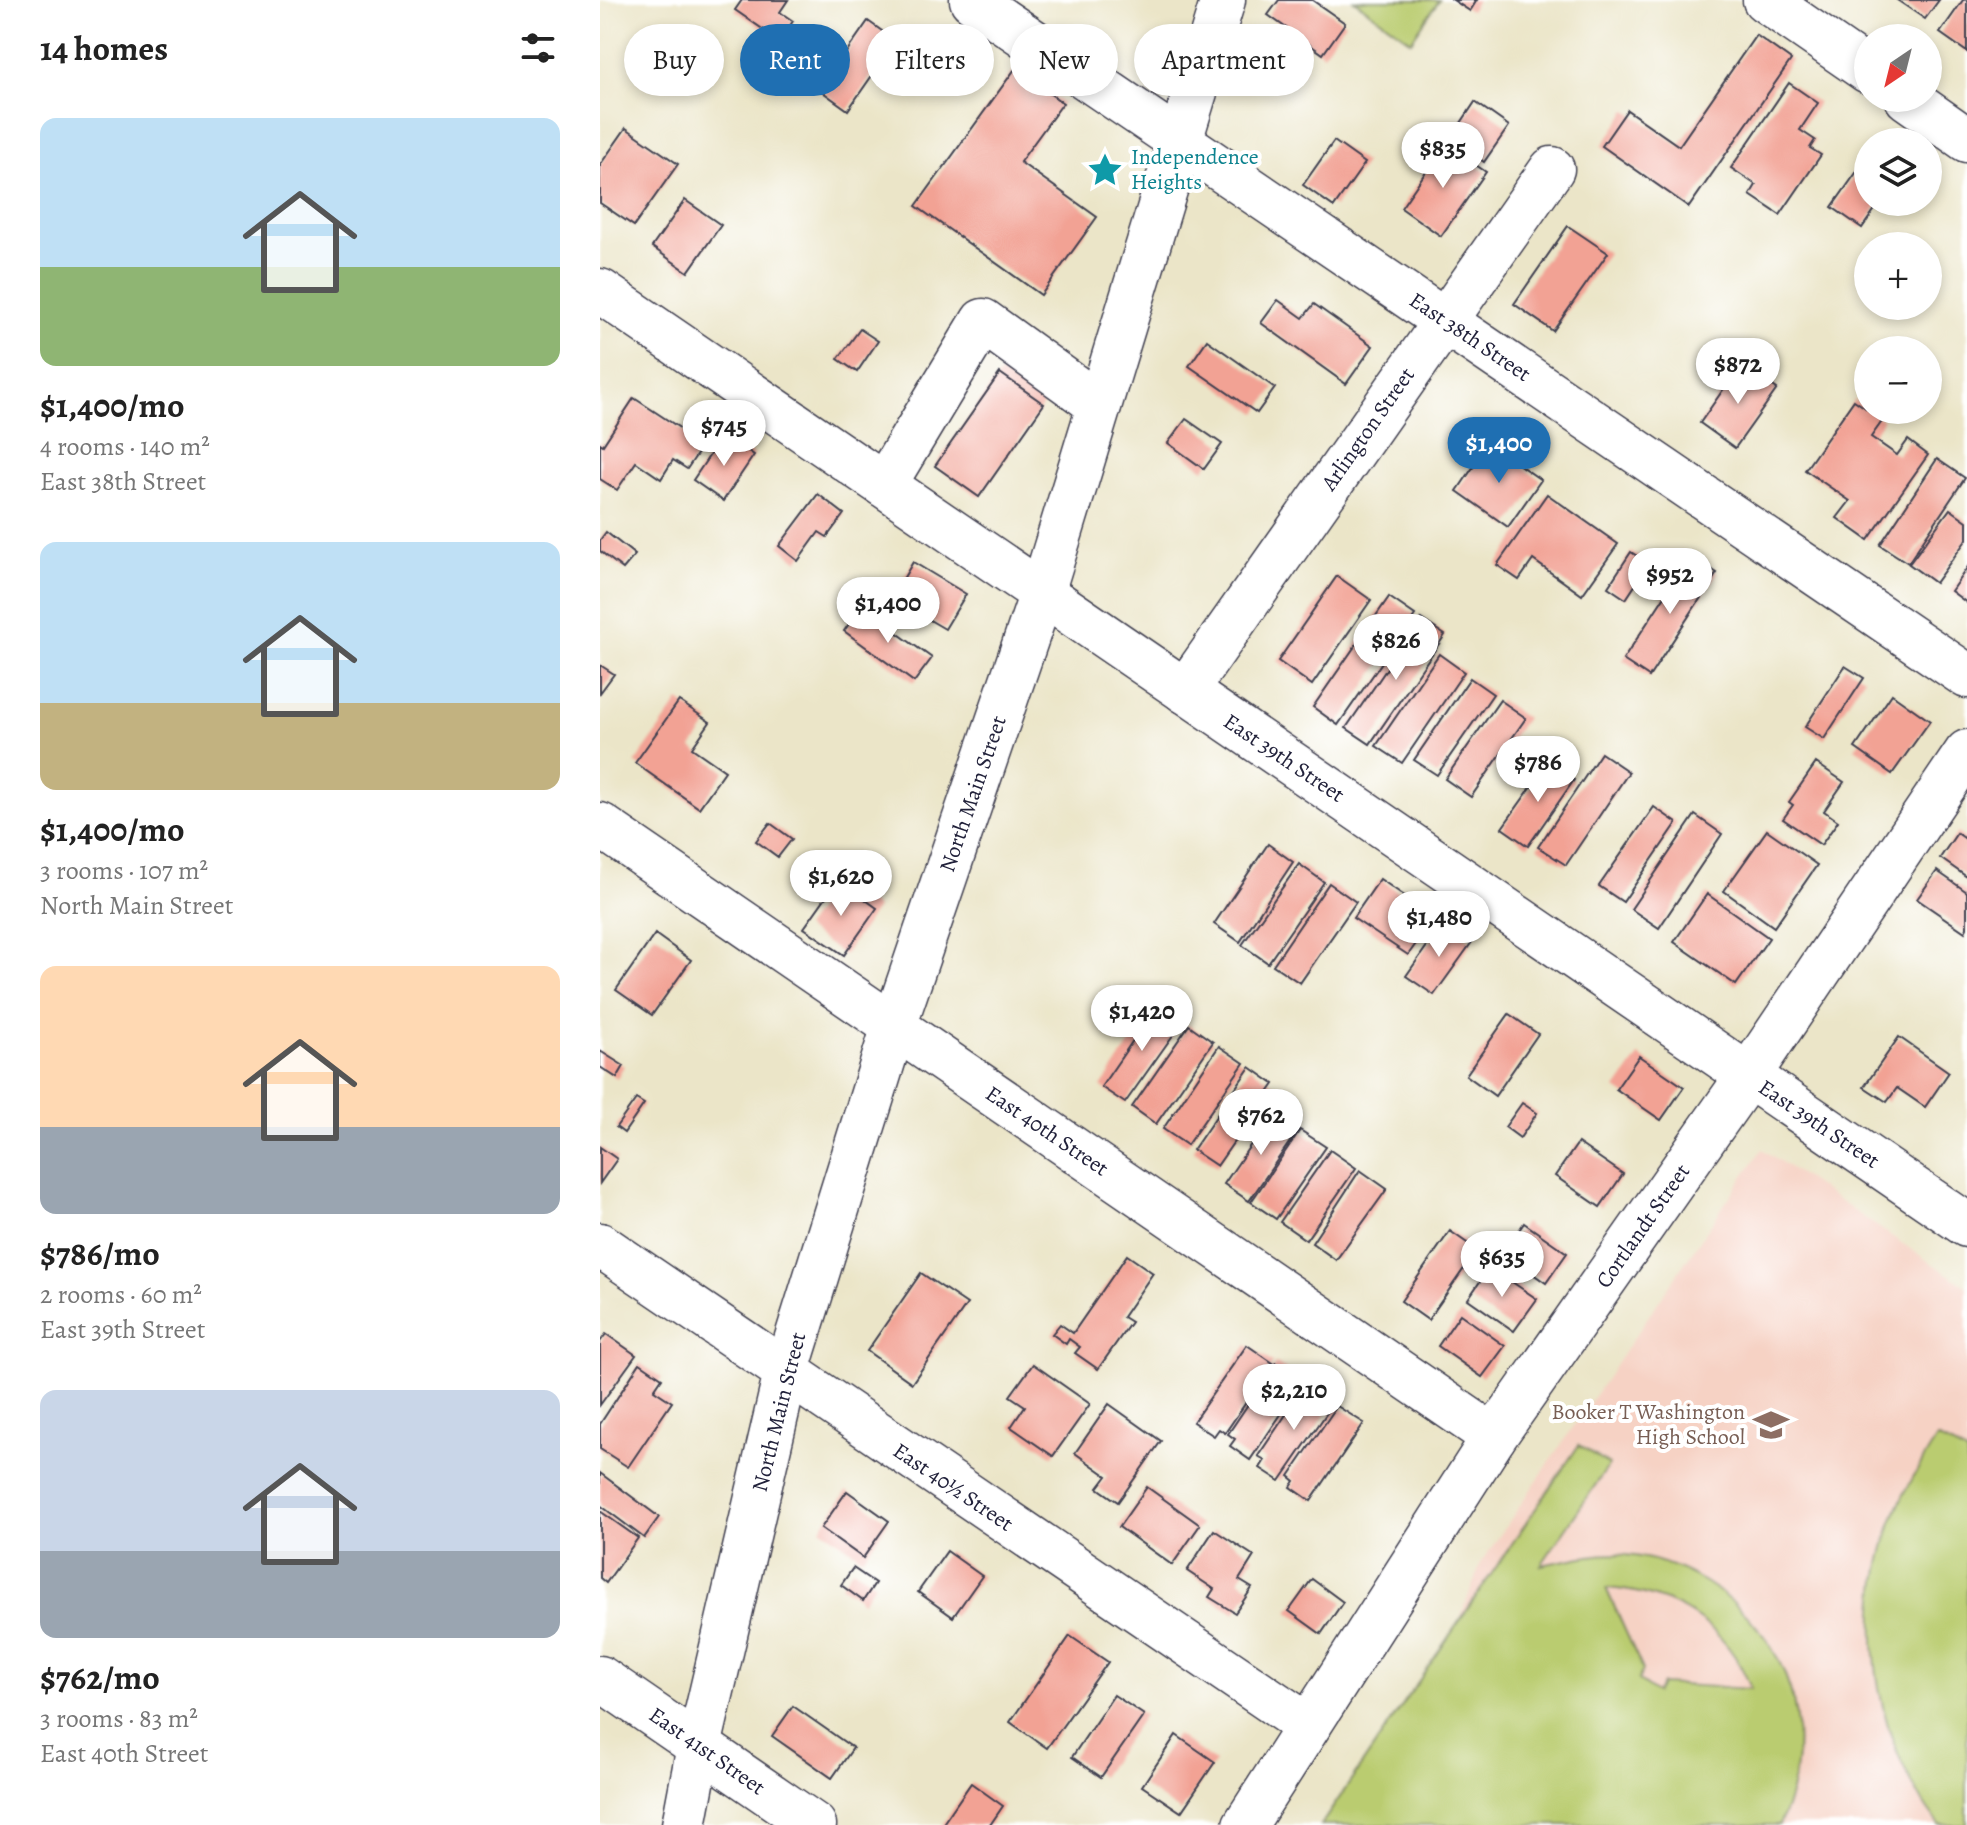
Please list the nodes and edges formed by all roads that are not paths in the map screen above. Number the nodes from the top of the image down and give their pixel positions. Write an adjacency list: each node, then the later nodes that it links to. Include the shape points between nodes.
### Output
1 (972, 0): 7 (street, East 38th Street)
2 (1223, 0): 7 (street, North Main Street)
3 (1765, 0): 4 (street)
4 (1854, 61)
5 (1927, 112): 6 (street)
6 (1967, 140)
7 (1179, 143): 10 (street, East 38th Street); 11 (street, North Main Street)
8 (1552, 169): 10 (street, Arlington Street)
9 (600, 291): 12 (street, East 39th Street)
10 (1445, 319): 14 (street, East 38th Street); 15 (street, Arlington Street)
11 (1099, 405): 12 (street, via 983,321); 13 (street, North Main Street)
12 (884, 485): 13 (street, East 39th Street)
13 (1042, 593): 15 (street, East 39th Street); 18 (street, North Main Street)
14 (1967, 676)
15 (1185, 691): 19 (street, East 39th Street)
16 (1967, 752): 19 (street, Cortlandt Street)
17 (600, 825): 18 (street, East 40th Street)
18 (894, 1026): 22 (street, North Main Street); 23 (street, East 40th Street)
19 (1748, 1076): 20 (street, East 39th Street); 23 (street, Cortlandt Street)
20 (1967, 1225)
21 (600, 1245): 22 (street, East 40½ Street)
22 (786, 1373): 25 (street, East 40½ Street); 26 (street, North Main Street)
23 (1494, 1437): 25 (street, Cortlandt Street)
24 (600, 1678): 26 (street, East 41st Street)
25 (1308, 1726): 29 (street, Cortlandt Street)
26 (699, 1746): 27 (street, North Main Street); 28 (street, East 41st Street)
27 (684, 1825)
28 (814, 1825)
29 (1245, 1825)

